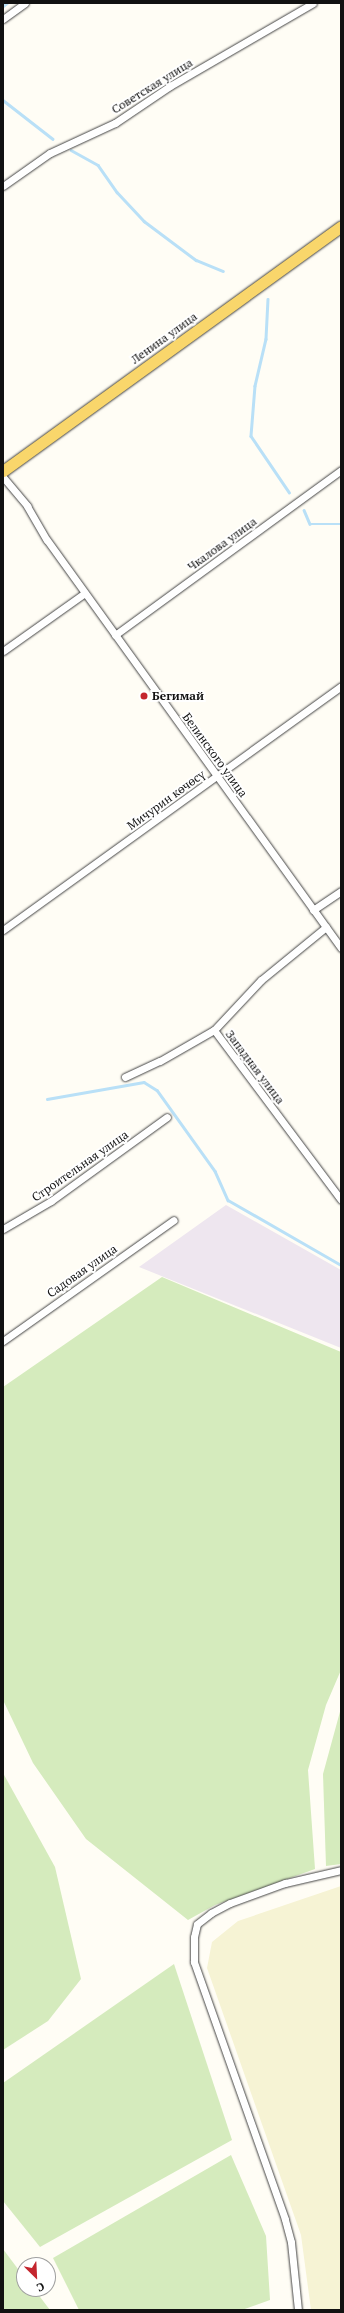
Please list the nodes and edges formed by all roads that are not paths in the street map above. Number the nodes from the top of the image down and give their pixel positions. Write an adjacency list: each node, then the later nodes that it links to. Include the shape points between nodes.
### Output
1 (25, 3): 3 (street)
2 (313, 3): 4 (street, Советская улица, via 170,86 115,123 50,153)
3 (3, 19)
4 (3, 186)
5 (341, 226): 7 (main road, Ленина улица)
6 (341, 470): 10 (street, Чкалова улица)
7 (3, 471)
8 (3, 477): 9 (street, Белинского улица, via 27,506 47,540)
9 (85, 593): 10 (street, Белинского улица); 11 (street)
10 (115, 635): 13 (street, Белинского улица)
11 (3, 651)
12 (341, 686): 13 (street, Мичурин көчөсү)
13 (217, 777): 15 (street, Белинского улица); 17 (street, Мичурин көчөсү)
14 (341, 890): 15 (street)
15 (313, 910): 16 (street, Белинского улица)
16 (326, 927): 18 (street, Белинского улица); 19 (street, Западная улица, via 261,980)
17 (3, 930)
18 (341, 948)
19 (214, 1030): 20 (street, via 160,1061); 22 (street, Западная улица)
20 (125, 1077)
21 (167, 1117): 24 (street, Строительная улица, via 51,1201)
22 (341, 1200)
23 (174, 1220): 25 (street, Садовая улица)
24 (3, 1229)
25 (3, 1341)
26 (341, 1870): 27 (street, via 286,1883 230,1903 197,1924 194,1937 194,1962 285,2219 291,2242)
27 (298, 2310)

